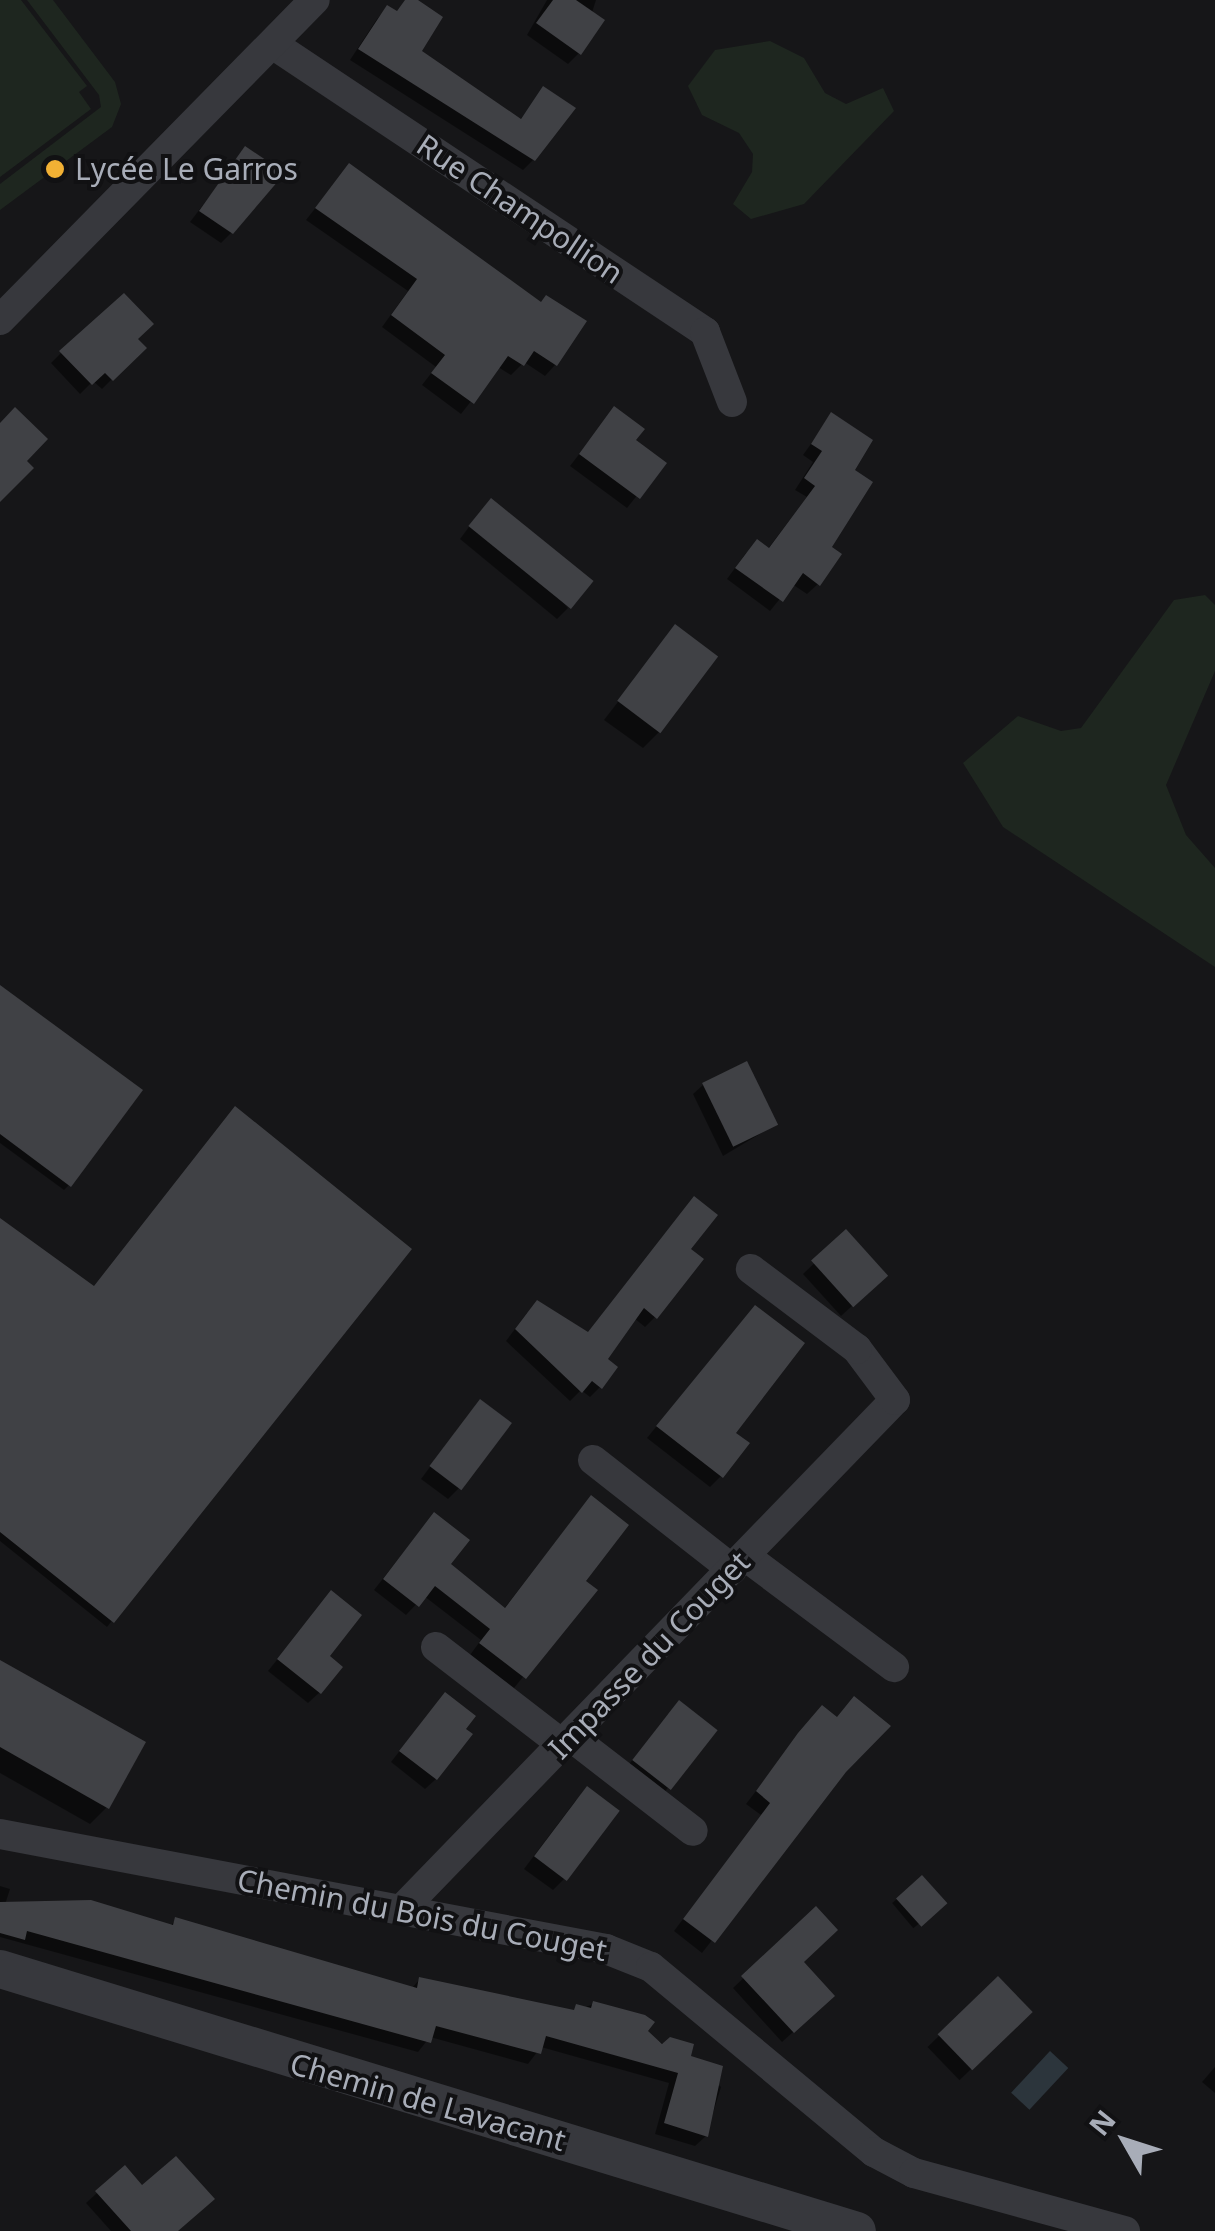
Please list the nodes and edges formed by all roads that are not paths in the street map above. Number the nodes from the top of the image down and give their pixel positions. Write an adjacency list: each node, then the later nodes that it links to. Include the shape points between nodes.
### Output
1 (315, 0): 2 (street)
2 (274, 45): 3 (street); 4 (street, Rue Champollion, via 705,332)
3 (0, 320)
4 (732, 402)
5 (750, 1269): 7 (street, Impasse du Couget, via 857,1349 895,1400)
6 (593, 1460): 7 (street)
7 (738, 1562): 9 (street); 10 (street, Impasse du Couget)
8 (436, 1648): 10 (street)
9 (894, 1667)
10 (566, 1740): 11 (street); 13 (street, Impasse du Couget)
11 (693, 1831)
12 (0, 1834): 13 (street, Chemin du Bois du Couget)
13 (403, 1908): 16 (street, Chemin du Bois du Couget, via 606,1949 651,1967 874,2152 914,2173)
14 (0, 1970): 15 (street, Chemin de Lavacant)
15 (856, 2231)
16 (1125, 2231)

